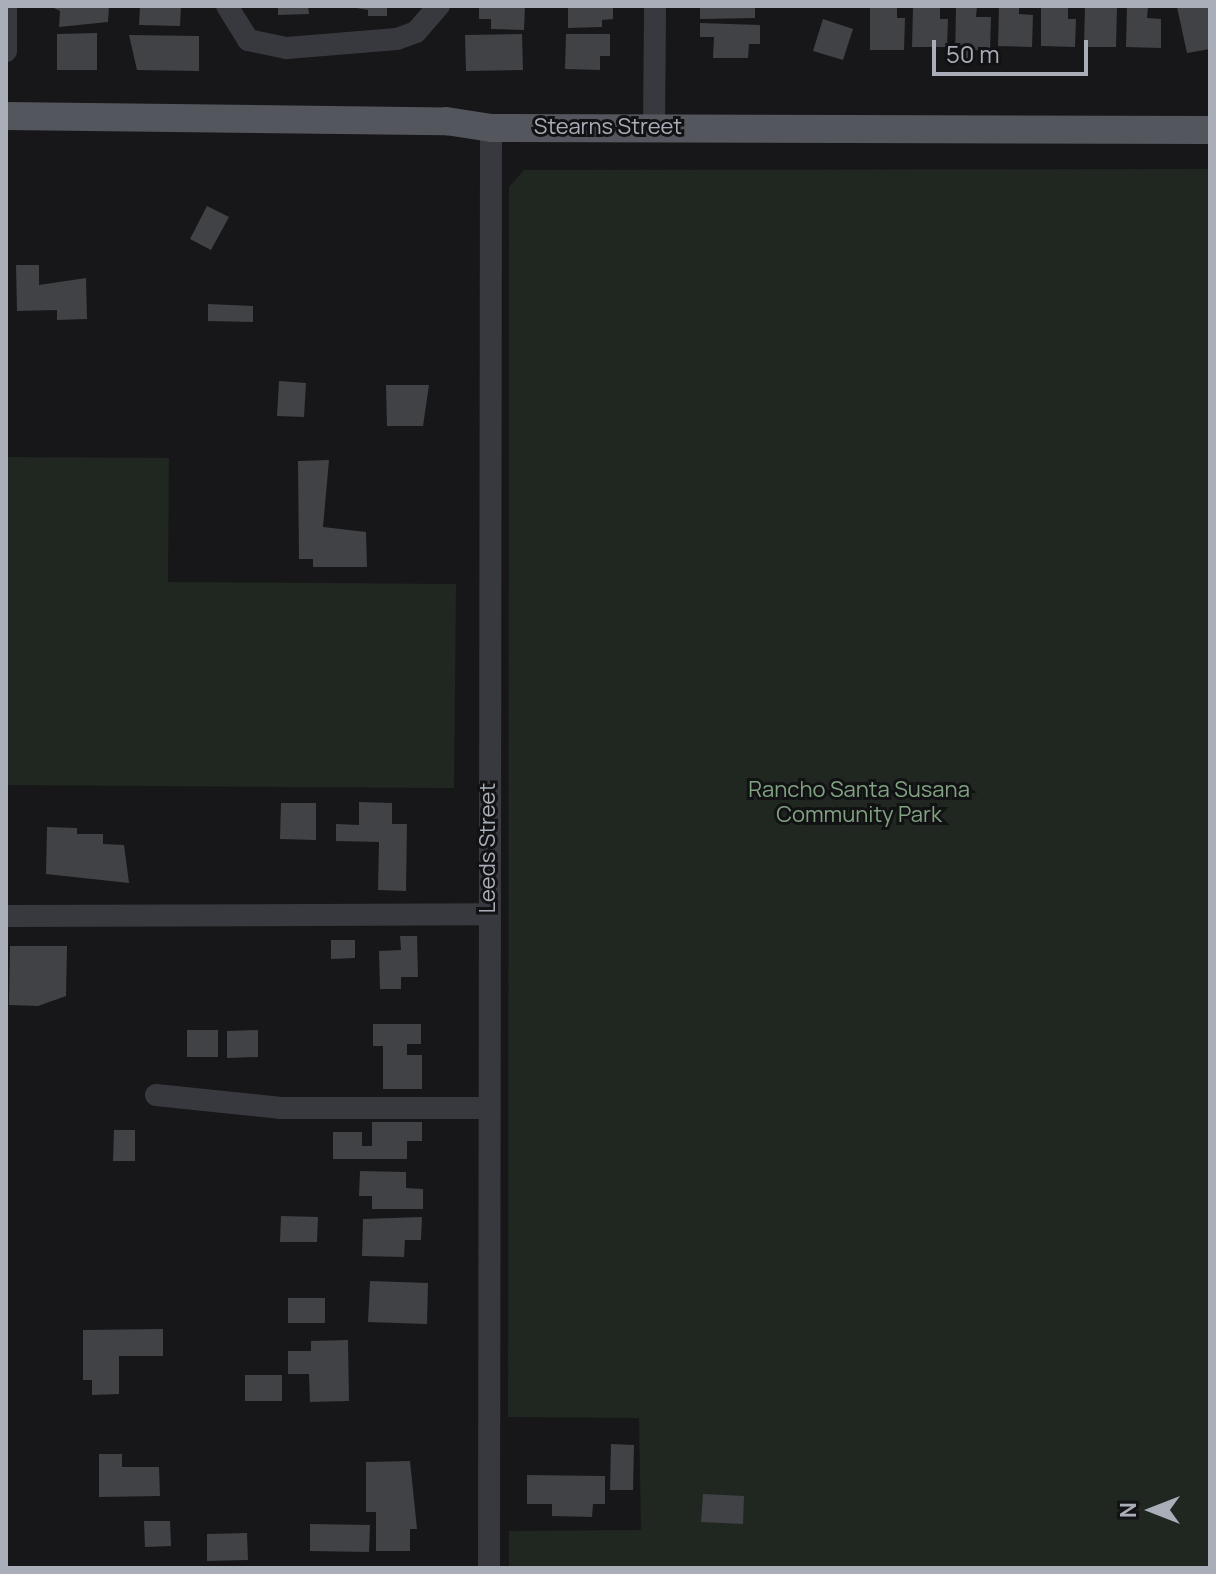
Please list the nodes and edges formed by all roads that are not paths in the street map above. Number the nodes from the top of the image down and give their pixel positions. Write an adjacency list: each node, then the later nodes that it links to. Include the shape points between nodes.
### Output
1 (6, 6): 5 (street)
2 (227, 6): 3 (street, via 248,40 287,48 397,39 416,32)
3 (439, 6)
4 (655, 6): 8 (street)
5 (6, 51)
6 (6, 108): 7 (street)
7 (6, 116): 9 (main road, Stearns Street, via 446,121)
8 (654, 127): 9 (main road, Stearns Street); 10 (main road, Stearns Street)
9 (491, 128): 11 (street, Leeds Street)
10 (1210, 130)
11 (488, 914): 12 (street); 14 (street, Leeds Street)
12 (6, 916)
13 (156, 1095): 14 (street, via 281,1108)
14 (487, 1108): 15 (street, Leeds Street)
15 (489, 1568)

